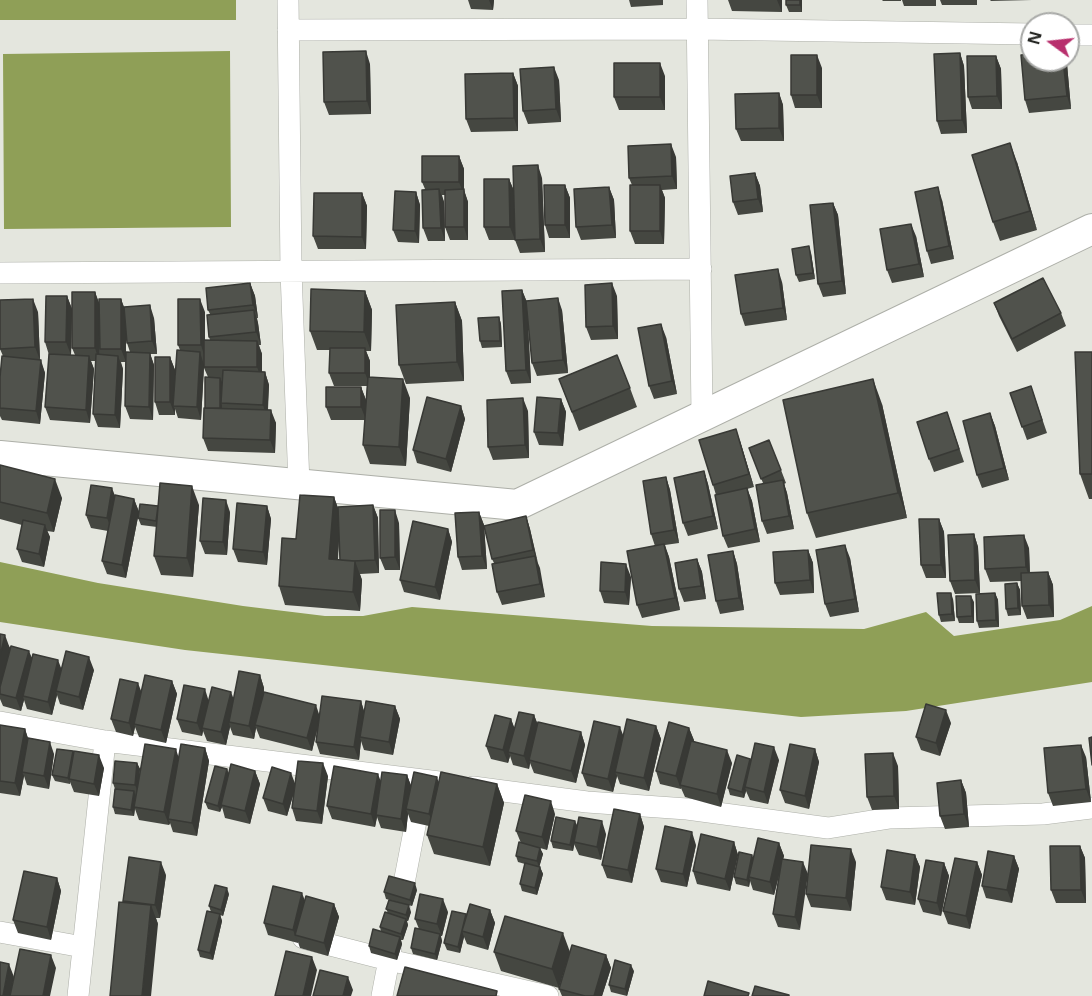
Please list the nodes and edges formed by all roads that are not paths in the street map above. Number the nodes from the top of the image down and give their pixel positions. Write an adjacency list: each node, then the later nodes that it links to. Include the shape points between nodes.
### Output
1 (288, 0): 4 (street)
2 (697, 0): 3 (street)
3 (698, 29): 4 (street); 5 (street); 7 (street)
4 (288, 30): 8 (street)
5 (1020, 34)
6 (1092, 229): 10 (street)
7 (701, 269): 8 (street); 10 (street)
8 (291, 271): 9 (street); 12 (street)
9 (0, 273)
10 (702, 416): 12 (street, via 517,505)
11 (0, 456): 12 (street)
12 (299, 484)
13 (0, 722): 14 (street)
14 (105, 741): 15 (street); 19 (street)
15 (424, 780): 16 (street, via 828,828 890,818 1043,814); 20 (street)
16 (1092, 808)
17 (0, 932): 19 (street)
18 (281, 932): 20 (street)
19 (83, 947): 21 (street)
20 (389, 960): 22 (street); 23 (street)
21 (78, 996)
22 (382, 996)
23 (548, 996)

